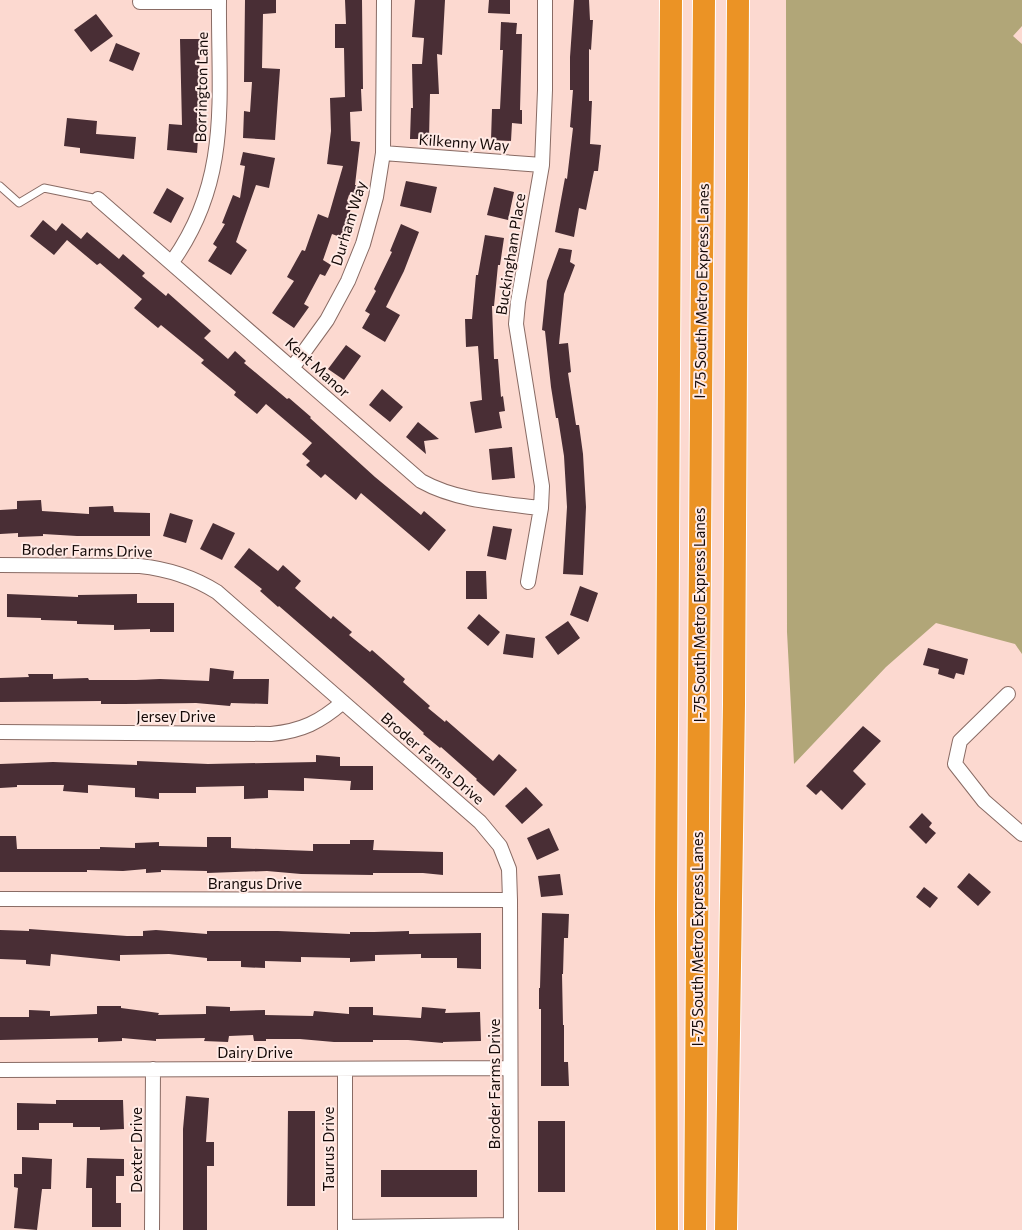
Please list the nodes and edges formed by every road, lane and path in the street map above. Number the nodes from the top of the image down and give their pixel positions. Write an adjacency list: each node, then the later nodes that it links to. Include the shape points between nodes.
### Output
1 (384, 0): 8 (street, Durham Way)
2 (545, 0): 9 (street, Buckingham Place)
3 (670, 0): 30 (highway)
4 (704, 0): 31 (highway, I-75 South Metro Express Lanes)
5 (738, 0): 32 (highway, via 734,704)
6 (219, 1): 7 (street); 12 (street, Borrington Lane, via 220,122 214,170 193,228)
7 (140, 2)
8 (383, 152): 9 (street, Kilkenny Way); 13 (street, Durham Way, via 376,197 363,244 348,281 327,320)
9 (542, 165): 14 (street, Buckingham Place, via 516,324 540,471)
10 (0, 186): 11 (lane, via 19,203 44,188)
11 (98, 198): 12 (street, Kent Manor)
12 (172, 262): 13 (street, Kent Manor)
13 (293, 367): 14 (street, Kent Manor, via 421,481 454,495)
14 (541, 508): 16 (street, Buckingham Place)
15 (0, 565): 18 (street, Broder Farms Drive, via 140,566 162,569 202,582 217,592)
16 (528, 582)
17 (1008, 694): 20 (street, via 960,741 955,764 984,801)
18 (343, 702): 19 (street, Jersey Drive, via 324,719 288,732 271,734); 22 (street, Broder Farms Drive, via 480,822 500,846 509,869)
19 (0, 732)
20 (1022, 834)
21 (0, 900): 22 (street, Brangus Drive)
22 (510, 900): 24 (street, Broder Farms Drive)
23 (345, 1068): 24 (street, Dairy Drive); 25 (street, Dairy Drive); 28 (street, Taurus Drive)
24 (510, 1068): 27 (street, Broder Farms Drive)
25 (153, 1069): 26 (street, Dairy Drive); 29 (street, Dexter Drive)
26 (0, 1070)
27 (511, 1228): 28 (street)
28 (345, 1229)
29 (152, 1230)
30 (666, 1230)
31 (695, 1230)
32 (726, 1230)

